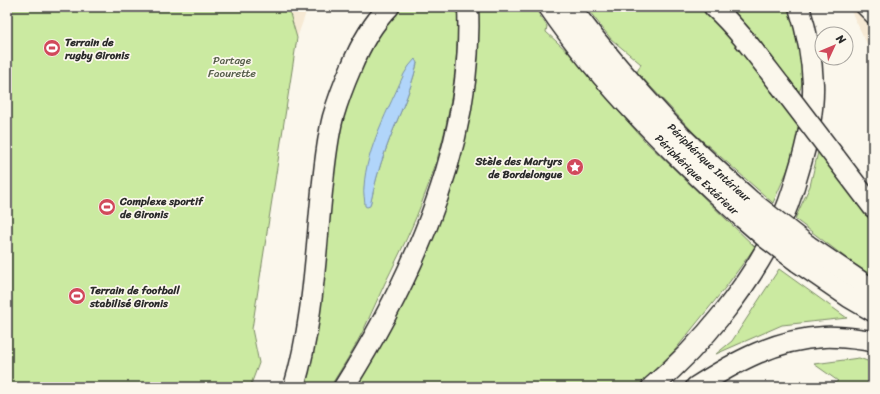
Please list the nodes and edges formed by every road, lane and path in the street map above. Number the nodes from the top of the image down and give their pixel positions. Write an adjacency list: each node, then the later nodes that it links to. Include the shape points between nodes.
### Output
1 (389, 7): 15 (highway, via 368,33 355,57 333,118 325,164 306,335)
2 (468, 7): 16 (highway, via 468,62 464,91 458,126 443,180 433,210 400,286)
3 (549, 7): 10 (highway, Périphérique Extérieur, via 586,56 677,156)
4 (570, 7): 10 (highway, Périphérique Intérieur, via 600,46 669,124 708,163)
5 (714, 7): 9 (highway, bridge, via 750,47)
6 (799, 7): 17 (highway, via 811,52 812,117 807,145 791,197 779,226 755,268 721,315 690,352)
7 (861, 7): 8 (street)
8 (873, 19)
9 (873, 208)
10 (747, 210): 11 (highway, Périphérique Intérieur, bridge)
11 (802, 253): 12 (highway, Périphérique Intérieur); 13 (highway, via 849,297)
12 (873, 290)
13 (873, 311)
14 (873, 341): 18 (highway, via 824,337 773,347 746,357)
15 (294, 387)
16 (344, 387)
17 (652, 387)
18 (696, 387)

